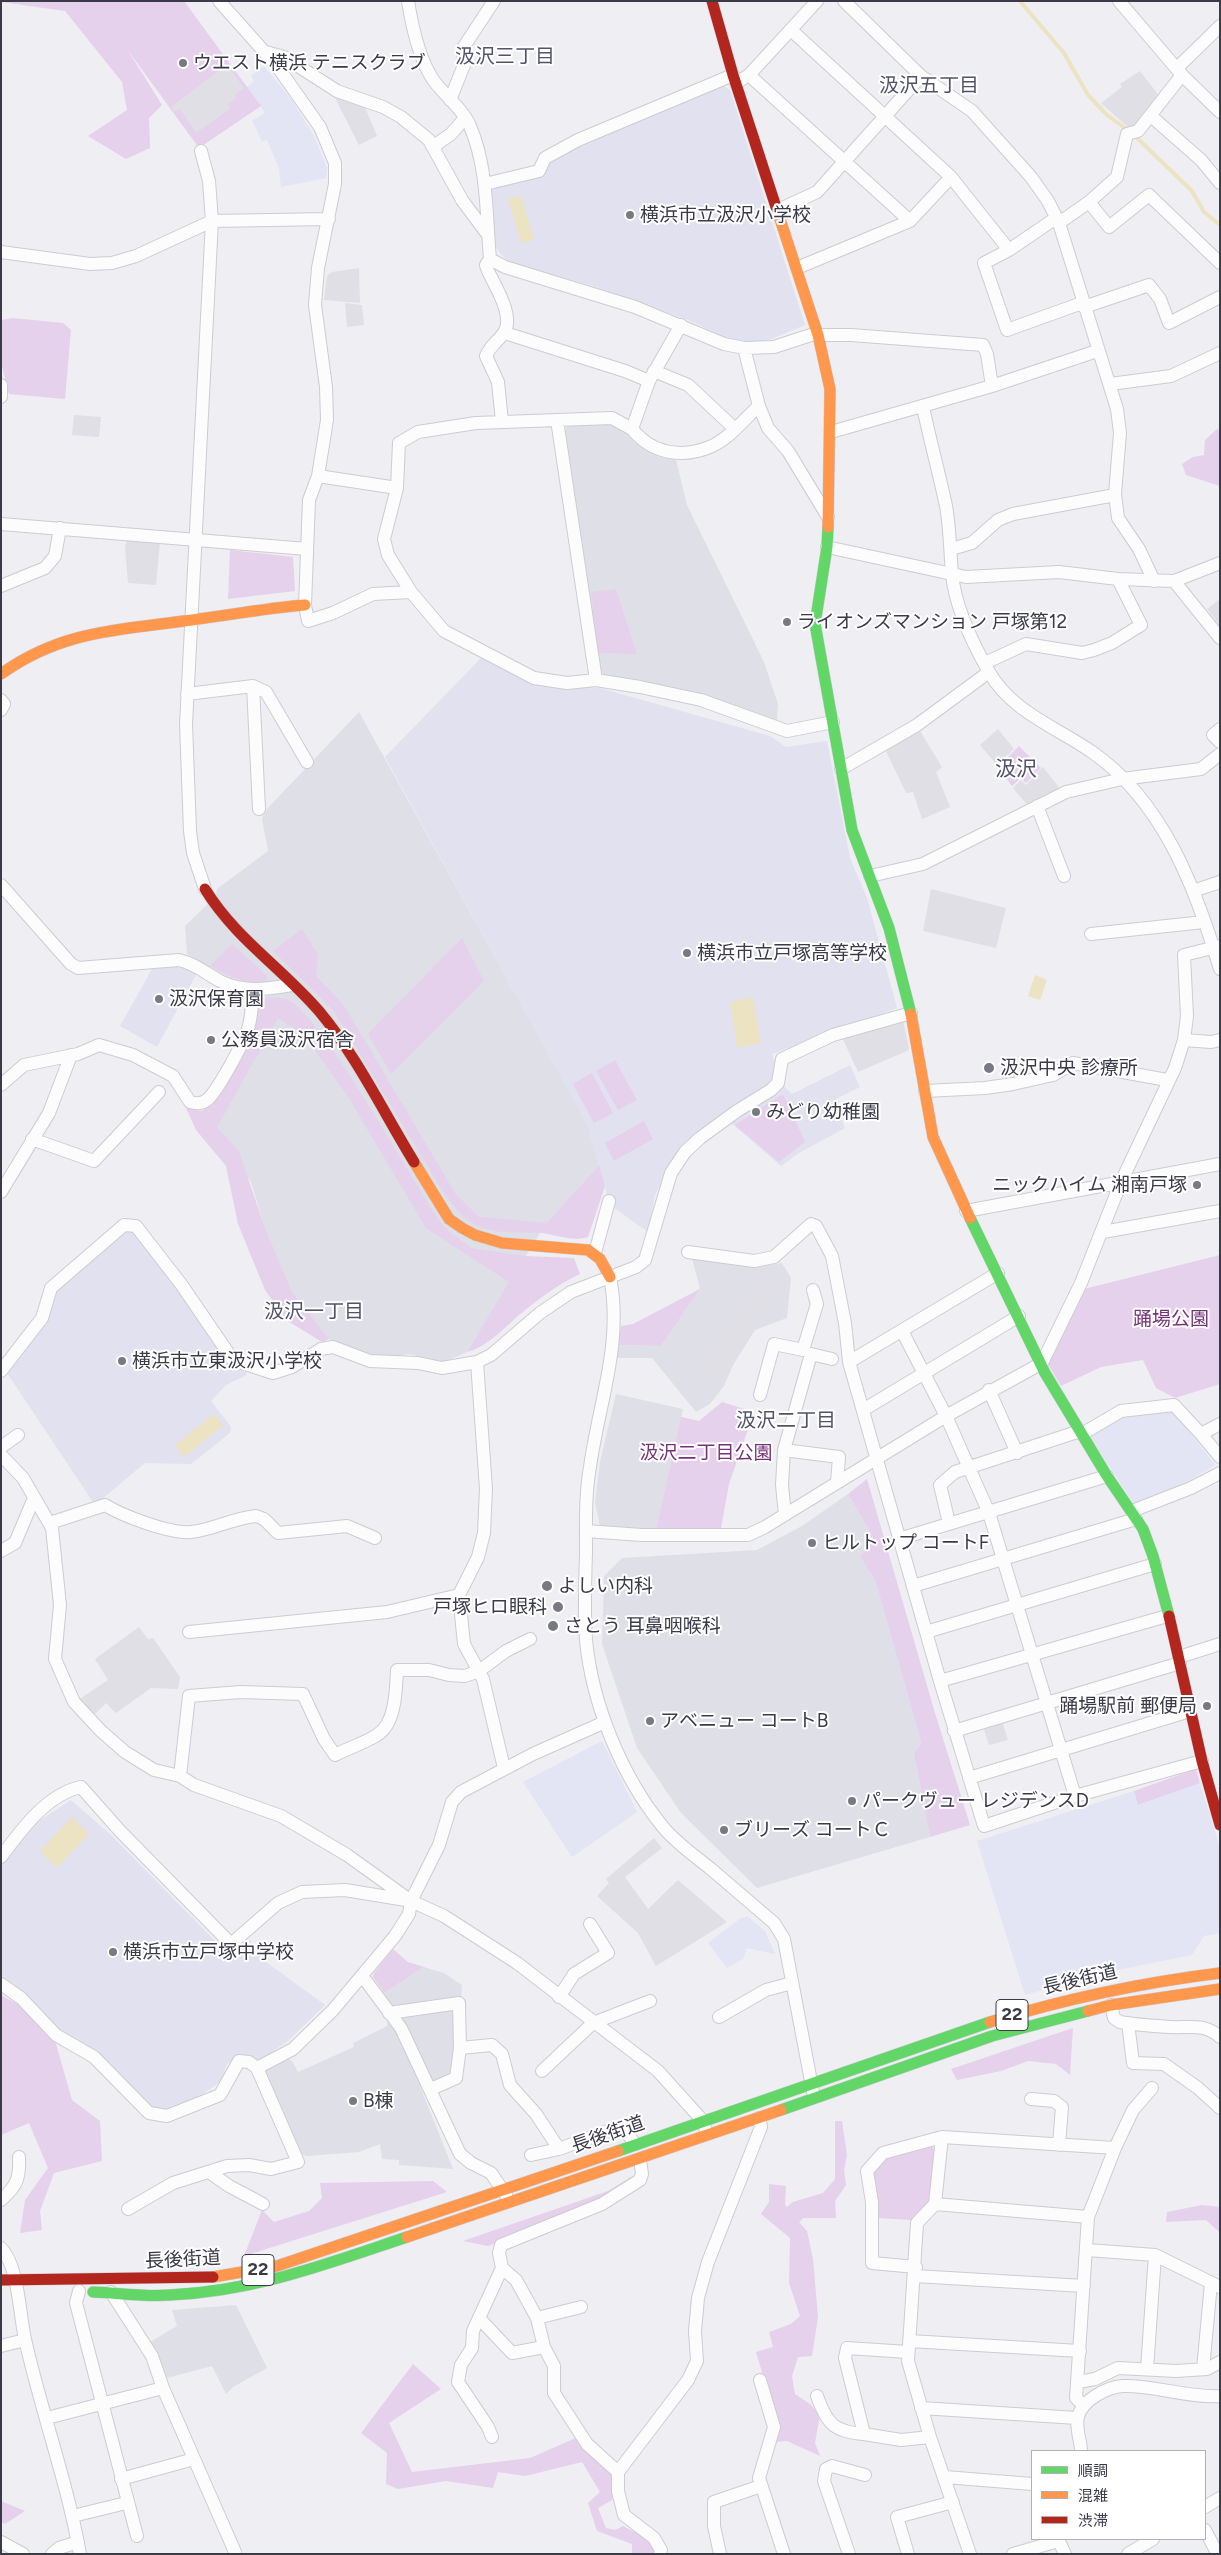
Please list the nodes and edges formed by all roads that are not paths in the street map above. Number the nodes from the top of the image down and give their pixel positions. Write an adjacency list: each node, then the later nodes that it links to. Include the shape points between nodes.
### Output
1 (219, 1): 10 (street)
2 (408, 1): 15 (street, via 424,61 433,80)
3 (494, 1): 15 (street, via 463,48 464,65)
4 (712, 1): 14 (street)
5 (817, 1): 9 (street)
6 (844, 1): 13 (street)
7 (1119, 1): 11 (street)
8 (1220, 26): 11 (street)
9 (791, 30): 12 (street); 19 (street)
10 (266, 52): 20 (street, via 284,57 337,91 401,117); 28 (street, via 320,127 330,148 335,170)
11 (1180, 72): 16 (street); 17 (street)
12 (749, 75): 14 (street); 22 (street)
13 (921, 76): 19 (street); 31 (street, via 972,111 1031,177)
14 (735, 79): 25 (street, via 578,140 545,158 539,171); 27 (street)
15 (450, 100): 18 (street)
16 (1220, 112)
17 (1151, 116): 24 (street, via 1201,160); 26 (street, via 1138,131 1127,134 1117,177)
18 (465, 118): 20 (street); 25 (street, via 476,143)
19 (884, 118): 22 (street); 23 (street)
20 (434, 146): 32 (street, via 462,200)
21 (201, 151): 29 (street, via 209,181)
22 (845, 160): 27 (street, via 811,196); 30 (street)
23 (951, 177): 30 (street); 33 (street)
24 (1220, 183)
25 (485, 184): 32 (street)
26 (1089, 202): 31 (street); 36 (street, via 1109,227 1149,195)
27 (778, 210): 37 (street)
28 (329, 219): 29 (street); 59 (street, via 318,268 315,305 327,420)
29 (212, 221): 34 (street, via 136,256 112,263 90,264); 65 (street)
30 (910, 221): 37 (street)
31 (1057, 221): 33 (street); 39 (street)
32 (488, 235): 35 (street)
33 (1009, 250): 39 (street, via 984,263 1007,330)
34 (1, 252)
35 (490, 259): 40 (street, via 505,267 635,307); 41 (street, via 486,265 507,312)
36 (1220, 263)
37 (797, 268): 42 (street)
38 (1220, 298): 39 (street, via 1169,322 1160,299 1150,285)
39 (1083, 305): 44 (street)
40 (681, 325): 43 (street, via 724,344); 47 (street)
41 (505, 333): 47 (street, via 625,371); 55 (street, via 489,348 486,356 498,382)
42 (817, 334): 43 (street, via 774,347); 50 (street, via 982,345); 58 (street, via 830,389)
43 (744, 348): 52 (street)
44 (1097, 351): 48 (street); 50 (street)
45 (1216, 355): 46 (street); 48 (street, via 1171,376)
46 (1220, 368)
47 (651, 376): 56 (street, via 688,385); 57 (street)
48 (1110, 384): 61 (street, via 1120,433)
49 (1, 385): 51 (street)
50 (992, 386): 53 (street)
51 (1, 397)
52 (759, 406): 56 (street); 62 (street, via 768,428 788,452)
53 (922, 407): 58 (street); 68 (street, via 946,508)
54 (557, 420): 55 (street); 57 (street, via 612,418); 81 (street)
55 (502, 422): 60 (street, via 418,432 399,443)
56 (734, 428): 57 (street, via 712,446 668,454 638,437)
57 (632, 429)
58 (831, 432): 62 (street)
59 (318, 476): 60 (street); 67 (street, via 309,500)
60 (396, 488): 75 (street, via 384,539 388,555)
61 (1115, 495): 68 (street, via 1013,514 998,520 972,542); 72 (street, via 1118,518 1139,549)
62 (828, 517): 66 (street)
63 (1, 524): 64 (street)
64 (60, 528): 65 (street); 74 (street, via 55,556 45,568)
65 (195, 540): 67 (street); 77 (street)
66 (827, 547): 70 (street); 86 (street, via 816,624)
67 (307, 549): 76 (street)
68 (951, 549): 70 (street)
69 (1220, 564): 73 (street)
70 (952, 576): 71 (street, via 1059,572); 79 (street, via 968,634)
71 (1118, 579): 72 (street); 79 (street, via 1142,624 1112,643 1082,653 1026,644)
72 (1154, 581): 73 (street)
73 (1174, 581): 78 (street)
74 (1, 586)
75 (411, 592): 76 (street, via 372,594 308,621); 81 (street, via 444,631 534,678 567,683)
76 (305, 605): 77 (street)
77 (192, 620): 80 (street, via 116,629 69,640 19,659); 83 (street)
78 (1220, 638)
79 (987, 668): 91 (street, via 917,726); 92 (street, via 1007,695 1032,717 1092,752)
80 (1, 674)
81 (596, 680): 86 (street, via 702,700 787,731)
82 (253, 686): 83 (street); 90 (street, via 266,692); 94 (street)
83 (187, 694): 99 (street, via 190,831 193,853)
84 (1, 700): 85 (street, via 4,704)
85 (1, 710)
86 (834, 722): 91 (street)
87 (1220, 728): 88 (street, via 1212,735)
88 (1220, 742)
89 (1220, 754): 92 (street, via 1201,769)
90 (307, 762)
91 (841, 769): 95 (street, via 852,830)
92 (1122, 779): 93 (street, via 1066,792); 100 (street, via 1164,832)
93 (1037, 806): 95 (street, via 922,864); 96 (street)
94 (259, 809)
95 (870, 876): 107 (street, via 889,928)
96 (1064, 876)
97 (1220, 882): 100 (street)
98 (1, 884): 106 (street, via 78,968 179,960 194,964 234,986)
99 (205, 889): 105 (street, via 234,929)
100 (1193, 891): 101 (street)
101 (1204, 922): 102 (street); 103 (street)
102 (1090, 934)
103 (1217, 946): 104 (street); 108 (street, via 1184,955 1187,1016)
104 (1220, 968)
105 (292, 985): 106 (street); 124 (street, via 323,1016 342,1043 449,1220 466,1232 501,1244 581,1248)
106 (253, 990): 110 (street, via 247,1033 216,1089 208,1099 198,1104 190,1102 173,1076 133,1055 99,1045)
107 (911, 1013): 113 (street); 126 (street, via 833,1035 782,1059 778,1082 771,1090 736,1111 685,1152 671,1173 645,1260)
108 (1184, 1040): 109 (street); 111 (street, via 1175,1068)
109 (1220, 1040)
110 (71, 1056): 112 (street, via 24,1065); 115 (street, via 49,1113)
111 (1167, 1080): 113 (street, via 1073,1064 1053,1075 1014,1084); 117 (street)
112 (1, 1085)
113 (925, 1090): 120 (street, via 933,1137)
114 (159, 1092): 115 (street, via 94,1161)
115 (32, 1139): 118 (street)
116 (1220, 1164): 117 (street)
117 (1121, 1182): 120 (street); 122 (street)
118 (1, 1192)
119 (609, 1201): 124 (street)
120 (966, 1211): 125 (street)
121 (1220, 1211): 122 (street)
122 (1103, 1232): 134 (street)
123 (688, 1252): 133 (street, via 754,1261 774,1257 811,1224 816,1226 832,1256)
124 (595, 1254): 126 (street)
125 (998, 1273): 128 (street); 129 (street)
126 (610, 1277): 132 (street, via 571,1292 540,1313 491,1355); 161 (street, via 615,1304 614,1330 608,1379 587,1483)
127 (813, 1290): 130 (street, via 816,1304)
128 (1019, 1316): 134 (street); 136 (street)
129 (902, 1331): 133 (street); 136 (street)
130 (807, 1352): 131 (street); 138 (street, via 774,1344); 146 (street)
131 (832, 1359)
132 (477, 1362): 135 (street, via 442,1368 418,1362 370,1361 333,1347 321,1348 292,1367 273,1373 233,1360 136,1226 124,1225 51,1288 42,1318); 168 (street, via 486,1489 484,1533 478,1557)
133 (849, 1362): 139 (street)
134 (1042, 1363): 137 (street); 142 (street)
135 (1, 1371)
136 (925, 1373): 139 (street); 140 (street)
137 (989, 1390): 140 (street); 147 (street)
138 (760, 1395)
139 (863, 1410): 150 (street)
140 (946, 1416): 150 (street); 151 (street)
141 (1220, 1424): 143 (street)
142 (1081, 1432): 143 (street, via 1121,1412 1174,1405); 147 (street); 153 (street)
143 (1201, 1434): 149 (street)
144 (18, 1435): 145 (street)
145 (1, 1447)
146 (784, 1450): 154 (street, via 839,1457); 157 (street, via 782,1485)
147 (1017, 1453): 151 (street)
148 (1, 1455): 155 (street, via 22,1478)
149 (1220, 1457)
150 (876, 1458): 154 (street); 163 (street)
151 (969, 1468): 156 (street); 160 (street, via 955,1472 940,1485)
152 (1220, 1473): 158 (street)
153 (1107, 1476): 156 (street); 158 (street)
154 (838, 1482): 157 (street)
155 (34, 1498): 159 (street); 164 (street, via 15,1543)
156 (989, 1513): 160 (street); 165 (street)
157 (785, 1515): 161 (street, via 748,1535 642,1535)
158 (1134, 1515): 165 (street); 166 (street, via 1143,1529)
159 (50, 1523): 162 (street, via 105,1505 156,1526 190,1532 256,1516 264,1519 278,1533 347,1526); 186 (street, via 60,1605 55,1659 65,1685 88,1719 125,1752 154,1770)
160 (949, 1523): 163 (street)
161 (586, 1531): 181 (street, via 586,1640 593,1682)
162 (374, 1538)
163 (899, 1539): 167 (street)
164 (1, 1551)
165 (1003, 1559): 167 (street); 169 (street)
166 (1155, 1564): 169 (street); 170 (street)
167 (913, 1586): 172 (street)
168 (459, 1594): 171 (street, via 387,1612); 177 (street, via 464,1644)
169 (1017, 1606): 172 (street); 175 (street)
170 (1167, 1616): 175 (street); 176 (street)
171 (190, 1632)
172 (926, 1632): 178 (street)
173 (530, 1639): 177 (street, via 506,1651)
174 (1220, 1644): 176 (street)
175 (1032, 1655): 178 (street); 179 (street)
176 (1179, 1660): 179 (street); 180 (street)
177 (479, 1671): 185 (street); 186 (street, via 465,1676 430,1670 397,1670 394,1705 385,1729 335,1754 324,1739 303,1694 241,1692 189,1696)
178 (940, 1681): 182 (street)
179 (1047, 1703): 182 (street); 183 (street)
180 (1190, 1711): 183 (street); 184 (street)
181 (605, 1722): 185 (street); 195 (street, via 640,1795 664,1828 774,1923 784,1939)
182 (954, 1731): 187 (street)
183 (1061, 1750): 187 (street); 188 (street)
184 (1202, 1761): 188 (street); 189 (street)
185 (504, 1768): 191 (street, via 461,1792 452,1802 439,1845)
186 (180, 1776): 191 (street, via 194,1785 281,1816 347,1855)
187 (969, 1778): 188 (street, via 984,1826)
188 (1075, 1796)
189 (1220, 1825)
190 (1, 1857): 191 (street, via 24,1825 67,1790 81,1788 231,1944 278,1903 302,1892 346,1890)
191 (411, 1901): 194 (street, via 409,1914); 198 (street, via 444,1916)
192 (590, 1924): 198 (street, via 608,1953 574,1974)
193 (1220, 1973): 209 (street, 長後街道 / 22, via 1143,1983 1048,2004 965,2029)
194 (363, 1977): 201 (street); 207 (street, via 293,2049)
195 (792, 1983): 202 (street, via 766,1990); 209 (street)
196 (1, 1984): 207 (street, via 21,1998 56,2035 94,2057 150,2113 167,2116 220,2095 239,2061)
197 (1220, 1989): 200 (street, 長後街道 / 22)
198 (560, 1996): 203 (street)
199 (650, 2001): 203 (street)
200 (1111, 2005): 204 (street, via 1114,2018); 212 (street, 長後街道 / 22, via 992,2036)
201 (389, 2013): 206 (street, via 458,2003); 211 (street, via 401,2028)
202 (720, 2017)
203 (593, 2023): 208 (street); 216 (street, via 658,2071)
204 (1128, 2024): 205 (street, via 1195,2026 1212,2030); 214 (street, via 1133,2063 1164,2064)
205 (1220, 2037)
206 (460, 2048): 211 (street, via 456,2078); 222 (street, via 492,2045 502,2054 510,2085 536,2114)
207 (257, 2068): 226 (street, via 298,2162 271,2169 227,2166)
208 (542, 2071)
209 (810, 2085): 212 (street); 216 (street, 長後街道 / 22)
210 (1152, 2088): 221 (street, via 1133,2110)
211 (431, 2089): 227 (street, via 460,2154 491,2173)
212 (816, 2099): 215 (street, 長後街道 / 22)
213 (1031, 2099): 220 (street, via 1054,2101 1062,2107)
214 (1220, 2108)
215 (759, 2118): 217 (street, 長後街道 / 22); 271 (street, via 761,2127 708,2262 698,2298 696,2361 688,2380)
216 (702, 2120): 217 (street); 219 (street, 長後街道 / 22)
217 (708, 2135): 225 (street, 長後街道 / 22)
218 (942, 2137): 220 (street); 231 (street); 238 (street, via 883,2153 867,2171 872,2202 872,2263)
219 (635, 2144): 222 (street, via 622,2126); 227 (street, 長後街道 / 22)
220 (1059, 2145): 221 (street)
221 (1115, 2148): 233 (street)
222 (559, 2149): 223 (street)
223 (531, 2155)
224 (19, 2157): 228 (street, via 20,2170 14,2188)
225 (640, 2160): 229 (street, 長後街道 / 22); 237 (street, via 640,2180 602,2204 501,2245)
226 (209, 2172): 230 (street); 232 (street, via 173,2183)
227 (503, 2189): 229 (street); 242 (street, 長後街道 / 22, via 317,2254 236,2274)
228 (1, 2200)
229 (508, 2203): 244 (street, 長後街道 / 22, via 317,2268 245,2287 187,2295)
230 (263, 2204)
231 (935, 2204): 233 (street); 238 (street, via 917,2223)
232 (128, 2209)
233 (1088, 2217): 235 (street)
234 (1, 2248): 242 (street, via 9,2256)
235 (1088, 2250): 236 (street); 241 (street)
236 (1155, 2256): 240 (street); 255 (street)
237 (502, 2268): 246 (street); 247 (street, via 516,2280)
238 (915, 2271): 241 (street); 250 (street)
239 (1, 2280): 242 (street, 長後街道 / 22)
240 (1215, 2285): 254 (street)
241 (1084, 2286): 252 (street)
242 (16, 2289): 248 (street)
243 (74, 2291): 244 (street, 長後街道 / 22); 261 (street)
244 (111, 2292): 258 (street, via 152,2356)
245 (581, 2307): 247 (street)
246 (479, 2318): 251 (street, via 512,2353); 268 (street, via 473,2332 472,2348 461,2365 458,2382)
247 (537, 2318): 251 (street)
248 (25, 2340): 249 (street); 264 (street)
249 (1, 2346)
250 (909, 2346): 252 (street); 263 (street, via 908,2361); 266 (street, via 847,2348 844,2358)
251 (544, 2347): 271 (street, via 554,2366 554,2393 587,2444)
252 (1080, 2351): 257 (street)
253 (1220, 2362): 254 (street)
254 (1203, 2368): 255 (street, via 1176,2371)
255 (1147, 2369): 257 (street, via 1118,2368 1095,2379)
256 (760, 2380): 276 (street, via 774,2427 759,2478)
257 (1078, 2382): 262 (street, via 1076,2398)
258 (163, 2388): 261 (street); 270 (street)
259 (817, 2396): 266 (street, via 823,2413 836,2429)
260 (1220, 2396): 262 (street, via 1205,2397 1123,2386 1102,2392)
261 (102, 2405): 264 (street); 274 (street)
262 (1083, 2405): 265 (street)
263 (921, 2408): 265 (street); 267 (street)
264 (46, 2418): 281 (street)
265 (1077, 2418): 269 (street)
266 (864, 2434): 267 (street, via 901,2440)
267 (930, 2436): 273 (street)
268 (492, 2437)
269 (1081, 2450)
270 (194, 2459): 274 (street); 289 (street)
271 (618, 2472): 292 (street, via 618,2491 624,2515 654,2538)
272 (865, 2475): 295 (street, via 832,2466 826,2469 824,2481)
273 (945, 2477): 275 (street); 278 (street)
274 (122, 2478): 279 (street)
275 (1031, 2484)
276 (761, 2486): 293 (street, via 714,2502 714,2526); 294 (street)
277 (1220, 2498): 280 (street)
278 (953, 2502): 296 (street, via 896,2516); 297 (street)
279 (126, 2503): 281 (street); 283 (street)
280 (1206, 2506)
281 (73, 2516): 287 (street)
282 (1206, 2532): 288 (street)
283 (137, 2536)
284 (1058, 2540): 298 (street); 299 (street)
285 (1151, 2540): 300 (street)
286 (1, 2542): 290 (street)
287 (79, 2548): 291 (street, via 59,2548)
288 (1216, 2549)
289 (235, 2552)
290 (23, 2554)
291 (52, 2554)
292 (660, 2554)
293 (720, 2554)
294 (784, 2554)
295 (849, 2554)
296 (908, 2554)
297 (970, 2554)
298 (1013, 2554)
299 (1065, 2554)
300 (1128, 2554)

